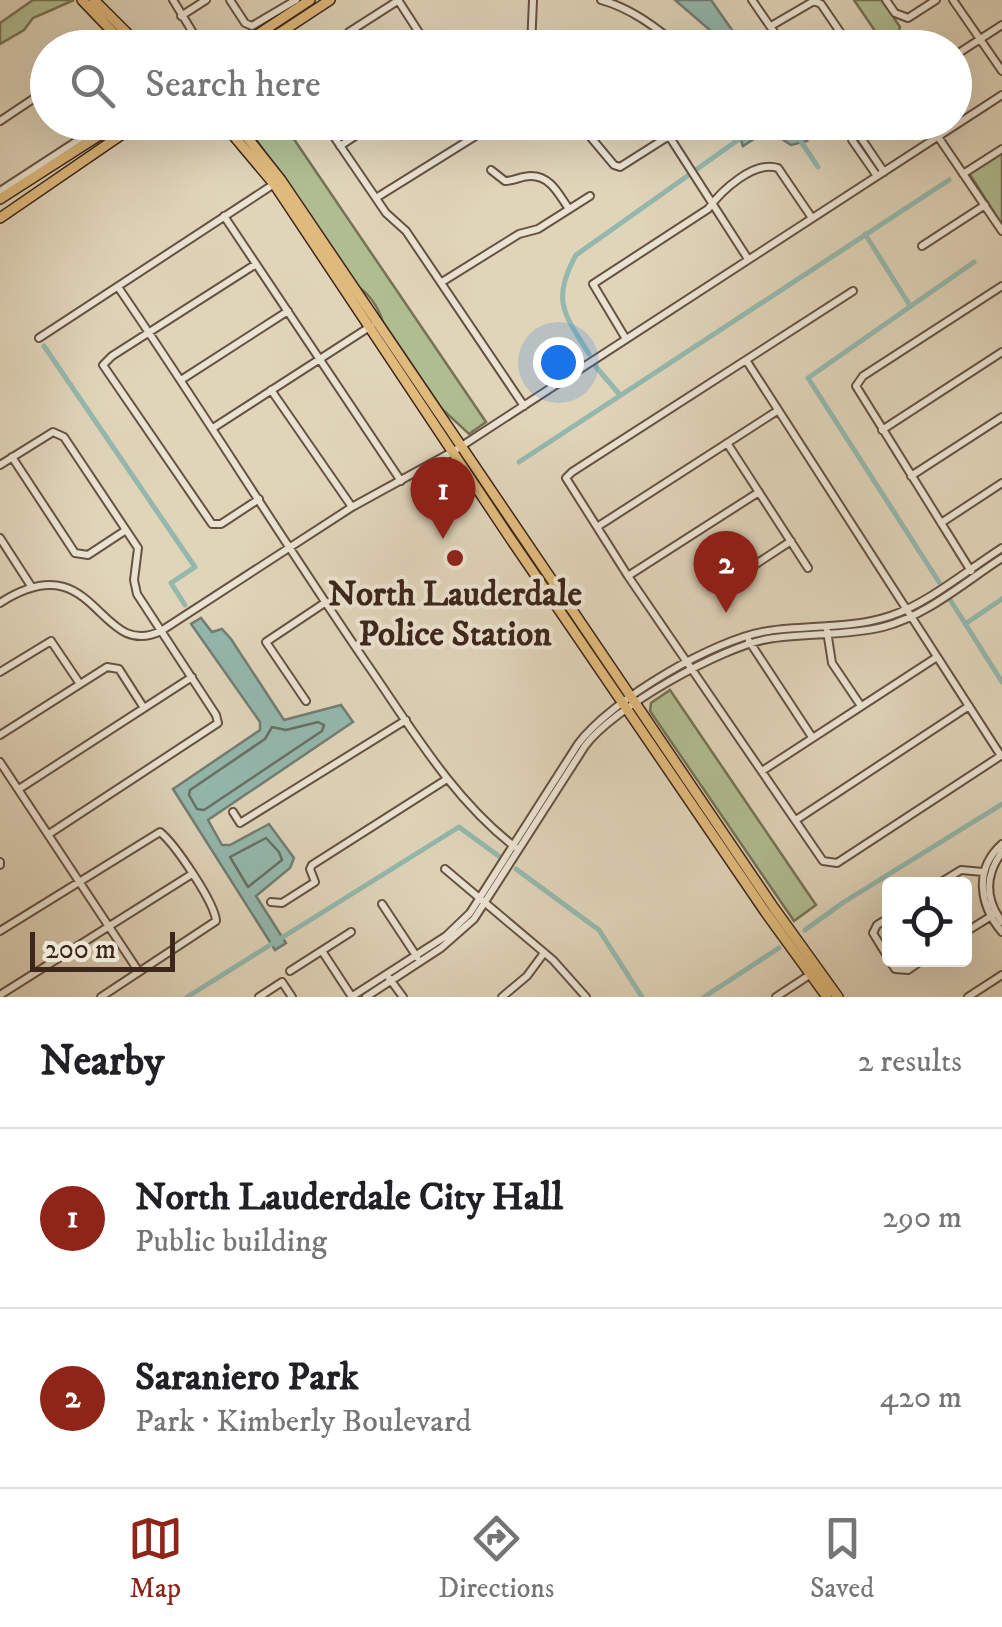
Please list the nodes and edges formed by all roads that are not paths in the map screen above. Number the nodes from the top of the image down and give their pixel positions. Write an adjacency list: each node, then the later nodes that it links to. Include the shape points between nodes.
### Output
1 (82, 0): 22 (main road)
2 (94, 0): 23 (main road)
3 (173, 0): 18 (street)
4 (206, 0): 18 (street)
5 (230, 0): 6 (street, via 252,26)
6 (296, 0)
7 (310, 0): 21 (main road)
8 (330, 0): 26 (main road)
9 (399, 0): 27 (street); 28 (street)
10 (533, 0): 29 (street)
11 (602, 0): 17 (street)
12 (752, 0): 20 (street)
13 (886, 0): 14 (street, via 902,18)
14 (936, 0)
15 (953, 0): 33 (street)
16 (814, 1): 20 (street); 32 (street)
17 (617, 2): 30 (street)
18 (181, 16): 24 (street)
19 (1002, 25): 33 (street)
20 (771, 26): 31 (street)
21 (268, 28): 25 (main road)
22 (111, 30)
23 (124, 30)
24 (191, 30)
25 (264, 30)
26 (289, 30)
27 (352, 30)
28 (418, 30)
29 (532, 30)
30 (658, 30)
31 (774, 30)
32 (839, 30)
33 (981, 39): 34 (street); 35 (street)
34 (972, 45)
35 (1002, 70)
36 (1002, 95): 38 (street)
37 (30, 101): 39 (street)
38 (972, 115)
39 (0, 121)
40 (78, 140): 63 (street)
41 (92, 140): 66 (main road)
42 (114, 140): 71 (main road)
43 (238, 140): 57 (main road)
44 (252, 140): 58 (main road)
45 (336, 140): 55 (street)
46 (349, 140): 55 (street)
47 (469, 140): 65 (street)
48 (593, 140): 49 (street, via 620,167)
49 (664, 140)
50 (673, 140): 67 (street)
51 (852, 140): 60 (street)
52 (862, 140): 60 (street)
53 (933, 140): 60 (street)
54 (940, 140): 61 (street)
55 (340, 146): 65 (street)
56 (1002, 148): 61 (street)
57 (252, 155): 58 (main road); 62 (main road)
58 (266, 158): 82 (main road)
59 (491, 170): 69 (street, via 505,181 543,178)
60 (881, 174): 72 (street)
61 (963, 174): 68 (street)
62 (274, 184): 70 (street); 82 (main road)
63 (0, 191)
64 (590, 196): 69 (street)
65 (376, 198): 77 (street)
66 (0, 199)
67 (712, 204): 72 (street, via 771,165); 75 (street); 85 (street, via 593,284)
68 (984, 205): 73 (street); 74 (street)
69 (569, 210): 77 (street)
70 (224, 216): 76 (street); 79 (street)
71 (0, 218)
72 (812, 218): 75 (street)
73 (1002, 231)
74 (922, 246)
75 (748, 259): 85 (street)
76 (256, 264): 81 (street); 83 (street)
77 (442, 282): 91 (street)
78 (1002, 286): 95 (street, via 863,376 856,386)
79 (118, 287): 83 (street); 84 (street)
80 (853, 290): 88 (street)
81 (288, 311): 87 (street); 89 (street)
82 (373, 324): 87 (street); 97 (main road)
83 (149, 333): 89 (street); 104 (street, via 104,365 212,524)
84 (39, 338)
85 (626, 339): 91 (street)
86 (1002, 352): 95 (street)
87 (320, 359): 90 (street); 101 (street)
88 (746, 360): 92 (street); 107 (street, via 566,478)
89 (181, 380): 94 (street)
90 (271, 390): 94 (street); 105 (street)
91 (524, 406): 97 (street)
92 (777, 412): 96 (street); 121 (street)
93 (1002, 416): 100 (street)
94 (213, 428): 104 (street)
95 (882, 430): 100 (street)
96 (727, 443): 103 (street); 107 (street)
97 (458, 448): 101 (street); 131 (main road)
98 (12, 457): 99 (street); 108 (street, via 53,432 64,437); 108 (street, via 76,553 88,554)
99 (0, 465)
100 (911, 476): 106 (street)
101 (401, 481): 105 (street)
102 (1002, 483): 106 (street)
103 (759, 492): 110 (street); 116 (street)
104 (260, 499): 111 (street)
105 (352, 507): 111 (street)
106 (941, 523): 115 (street)
107 (596, 527): 116 (street)
108 (126, 530): 123 (street, via 138,548 137,594)
109 (0, 538): 118 (street)
110 (791, 541): 114 (street); 117 (street)
111 (290, 548): 119 (street); 123 (street)
112 (1002, 548): 115 (street)
113 (1002, 558): 115 (street)
114 (808, 568)
115 (972, 572): 121 (street)
116 (628, 576): 126 (street)
117 (741, 579)
118 (30, 586): 120 (street); 123 (street, via 77,592 134,638)
119 (326, 602): 130 (street, via 266,642); 135 (street)
120 (0, 603)
121 (908, 613): 122 (street); 125 (street)
122 (827, 628): 124 (street); 132 (street, via 832,663)
123 (161, 631): 128 (street)
124 (748, 639): 126 (street); 137 (street)
125 (936, 657): 132 (street); 133 (street)
126 (689, 665): 131 (street); 140 (street)
127 (0, 672): 129 (street, via 50,641)
128 (192, 677): 134 (street); 145 (street, via 218,723)
129 (80, 684): 134 (street, via 114,666); 136 (street)
130 (306, 701)
131 (630, 704): 147 (street, via 587,732); 170 (main road)
132 (861, 706): 137 (street)
133 (969, 706): 138 (street); 144 (street)
134 (144, 708): 142 (street)
135 (406, 720): 141 (street); 143 (street, via 240,823)
136 (0, 736)
137 (812, 738): 140 (street)
138 (1002, 756): 144 (street, via 837,863 824,860)
139 (0, 762): 142 (street)
140 (762, 771): 144 (street)
141 (447, 778): 147 (street, via 477,816); 154 (street, via 312,866 316,882 282,903)
142 (19, 789): 145 (street)
143 (233, 812)
144 (796, 820)
145 (49, 834): 153 (street)
146 (1002, 844): 150 (street)
147 (517, 848): 155 (street)
148 (1002, 852): 150 (street)
149 (445, 869): 155 (street)
150 (986, 872): 152 (street, via 961,870); 157 (street)
151 (192, 874): 153 (street, via 160,832); 160 (street); 171 (street, via 216,921)
152 (950, 877)
153 (80, 880): 160 (street); 162 (street)
154 (270, 902)
155 (483, 902): 167 (street); 168 (street)
156 (382, 904): 168 (street)
157 (992, 915): 158 (street); 161 (street); 164 (street)
158 (1002, 922)
159 (882, 923): 165 (street, via 873,933)
160 (110, 926): 171 (street); 174 (street)
161 (972, 928)
162 (0, 931)
163 (351, 932): 166 (street)
164 (1002, 932)
165 (882, 948)
166 (322, 951): 169 (street); 178 (street)
167 (544, 953): 181 (street); 182 (street)
168 (418, 958): 173 (street)
169 (290, 971)
170 (815, 971): 183 (street); 184 (main road); 185 (main road)
171 (139, 972): 175 (street)
172 (1002, 975): 186 (street)
173 (389, 978): 178 (street); 179 (street); 180 (street)
174 (0, 996)
175 (101, 997)
176 (259, 997): 177 (street, via 282,982)
177 (292, 997)
178 (352, 997)
179 (366, 997)
180 (403, 997)
181 (502, 997)
182 (586, 997)
183 (776, 997)
184 (827, 997)
185 (838, 997)
186 (968, 997)

